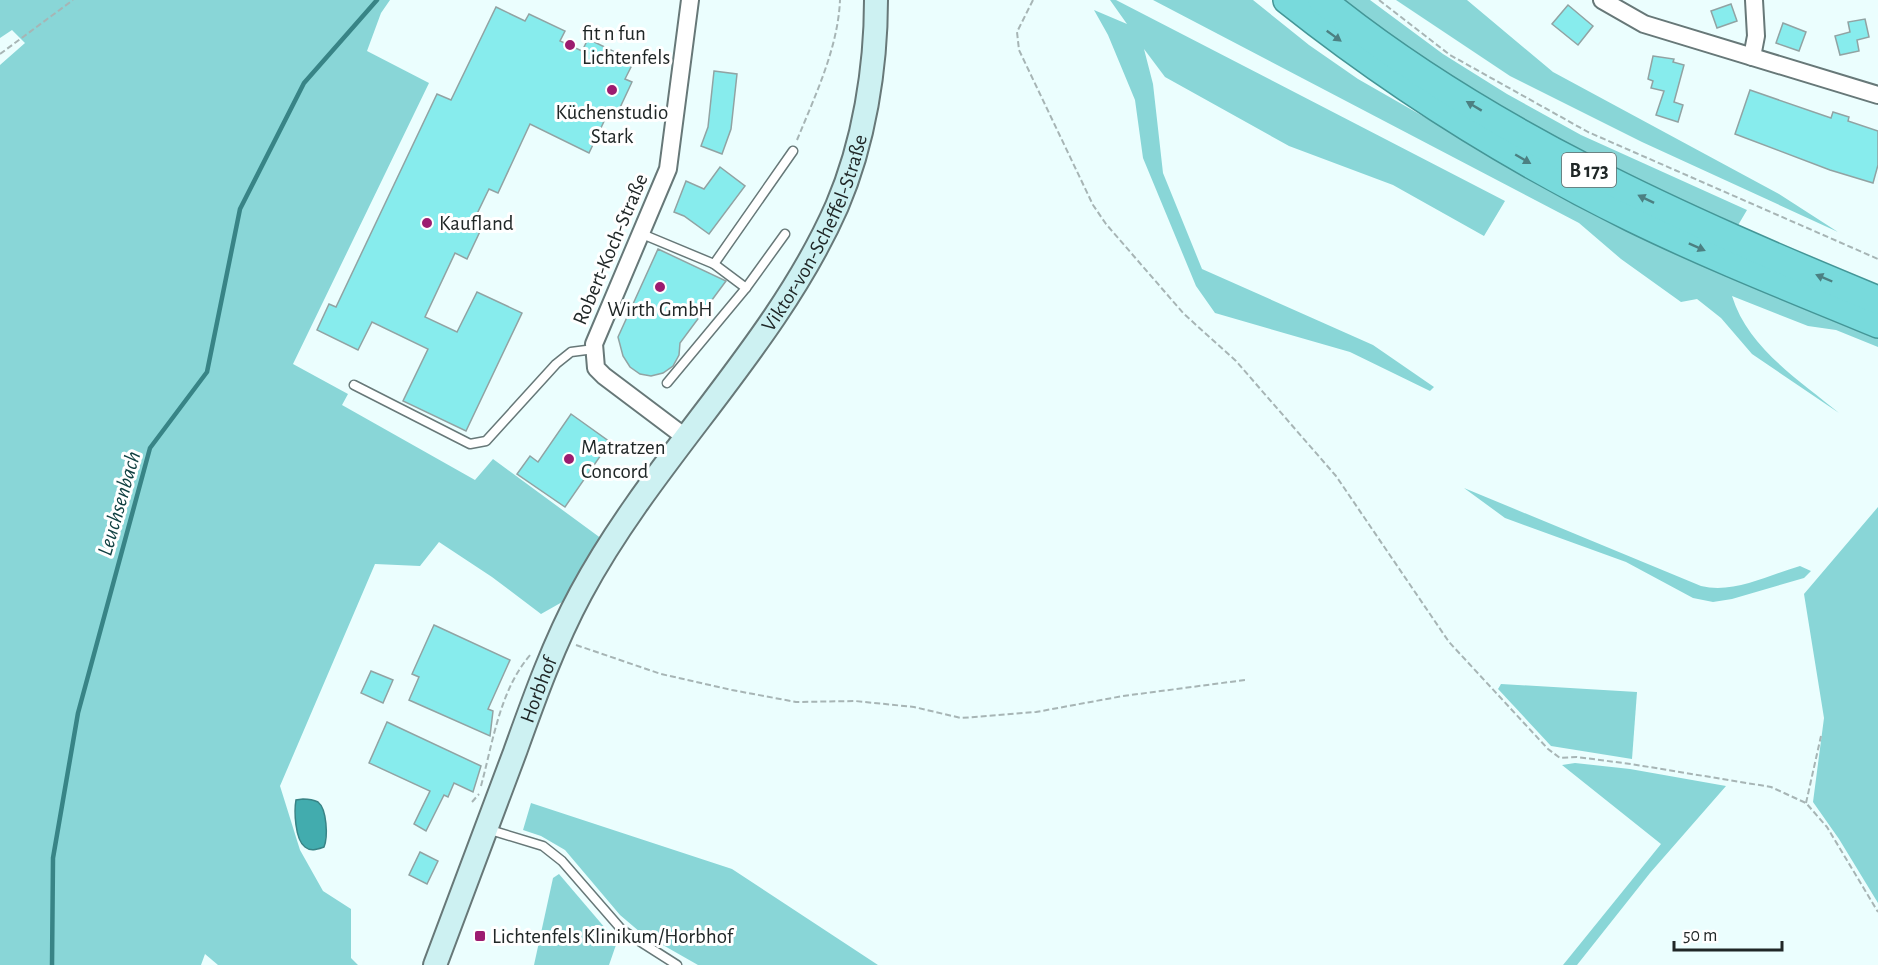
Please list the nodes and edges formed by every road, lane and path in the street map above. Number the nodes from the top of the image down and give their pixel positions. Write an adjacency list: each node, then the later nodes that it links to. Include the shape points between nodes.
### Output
1 (73, 0): 11 (path)
2 (690, 0): 15 (street, Robert-Koch-Straße, via 668,169)
3 (840, 0): 14 (path, via 821,81)
4 (876, 0): 25 (main road, Viktor-von-Scheffel-Straße, via 866,105 837,205 788,294)
5 (1033, 0): 29 (path, via 1017,32 1019,50 1099,214 1184,314 1236,361 1308,442 1366,517 1449,642 1548,749 1560,758 1631,764 1771,787)
6 (1287, 0): 21 (highway, B 173, one-way to 21, via 1445,114 1572,187 1690,244)
7 (1322, 0): 20 (highway, B 173, one-way to 7, via 1706,227 1581,166 1475,106)
8 (1379, 0): 17 (path, via 1450,55 1588,132)
9 (1602, 0): 12 (street, via 1644,24)
10 (1754, 0): 12 (street, via 1756,36)
11 (0, 54)
12 (1752, 57): 13 (street)
13 (1878, 95)
14 (793, 151): 18 (lane)
15 (642, 234): 18 (lane); 22 (street, Robert-Koch-Straße)
16 (785, 234): 19 (lane)
17 (1878, 259)
18 (714, 264): 19 (lane)
19 (747, 288): 23 (lane)
20 (1878, 300)
21 (1878, 324)
22 (594, 349): 24 (lane, via 571,352 486,441 470,444); 25 (street, Robert-Koch-Straße, via 596,368 604,376)
23 (667, 383)
24 (354, 386)
25 (685, 437): 30 (main road, Horbhof, via 580,595)
26 (585, 647): 27 (path, via 661,674 732,690 796,702 914,706 961,718 1036,712)
27 (1245, 680)
28 (1821, 736): 29 (path)
29 (1806, 803): 31 (path, via 1827,827)
30 (486, 828): 32 (main road, Horbhof); 33 (lane, via 543,846 562,861 622,930)
31 (1878, 912)
32 (435, 965)
33 (676, 965)

